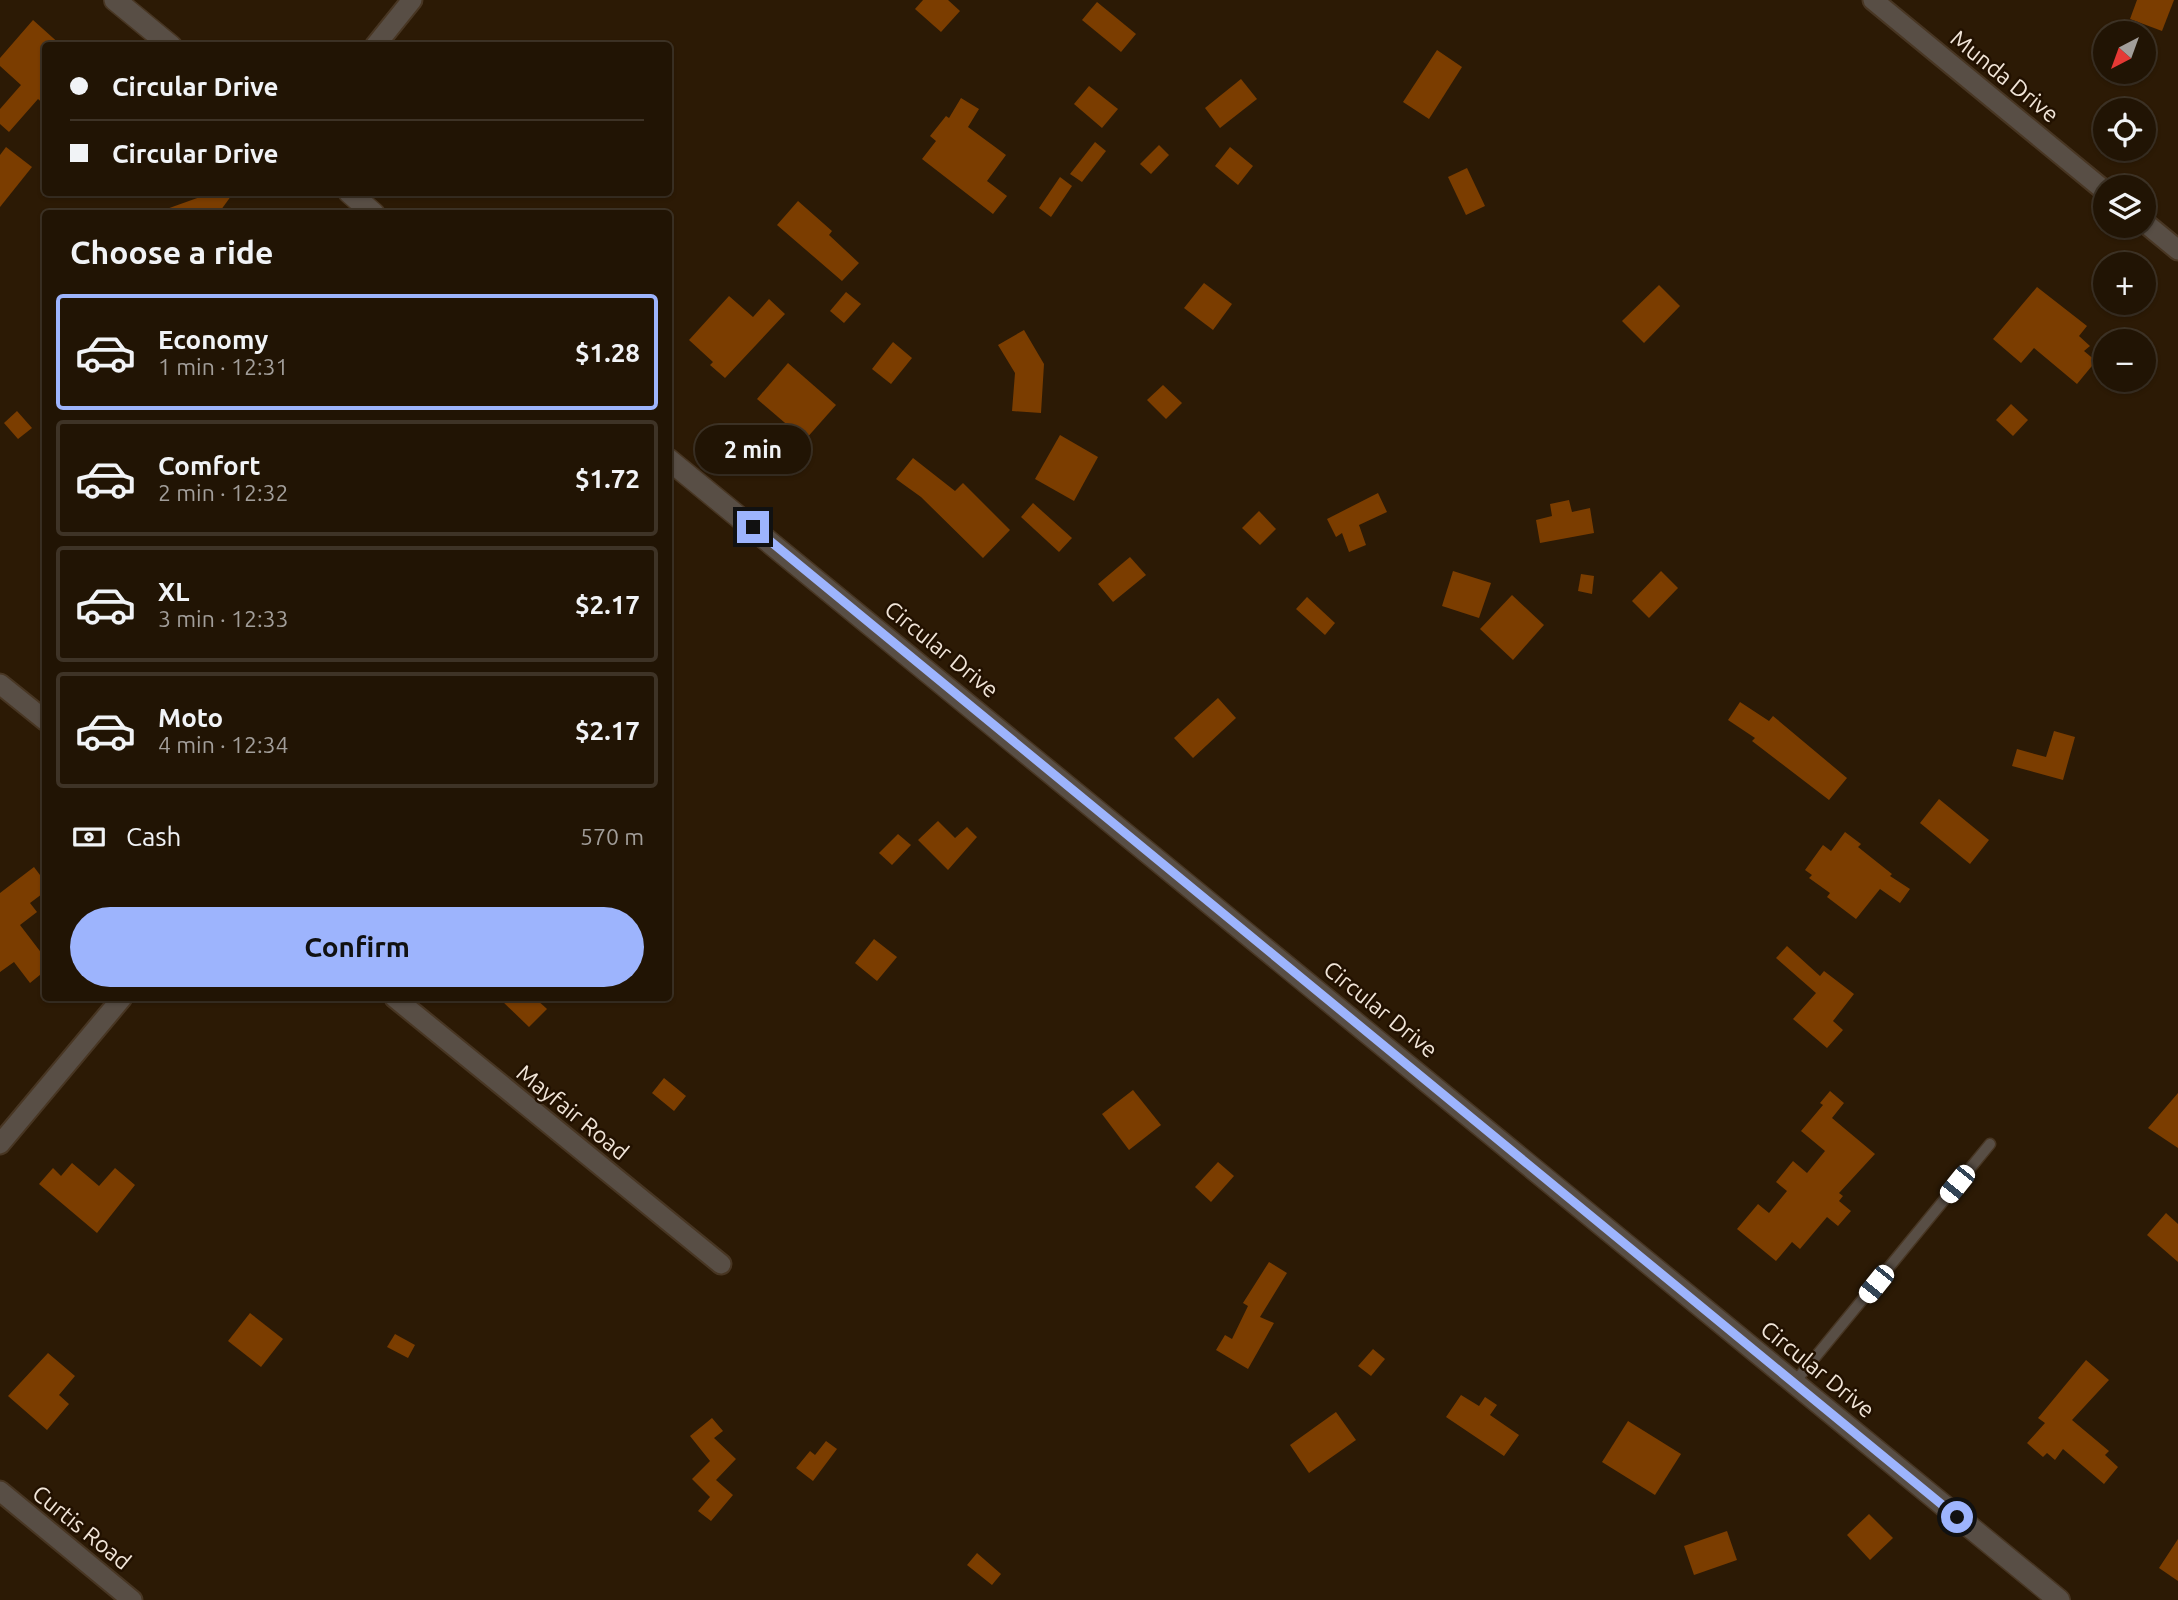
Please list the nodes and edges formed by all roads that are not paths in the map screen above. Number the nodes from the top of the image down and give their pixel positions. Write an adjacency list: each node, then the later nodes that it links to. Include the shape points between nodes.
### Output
1 (115, 0): 4 (street)
2 (412, 0): 5 (street)
3 (1873, 0): 6 (street, Munda Drive)
4 (166, 42)
5 (378, 42)
6 (2093, 181)
7 (354, 196): 8 (street)
8 (369, 210)
9 (2156, 232): 10 (street)
10 (2178, 250)
11 (672, 461): 19 (street, Circular Drive)
12 (0, 684): 13 (street)
13 (42, 717)
14 (119, 1001): 16 (street)
15 (399, 1001): 18 (street, Mayfair Road)
16 (0, 1144)
17 (1990, 1144): 19 (lane)
18 (721, 1264)
19 (1794, 1384): 22 (street, Circular Drive)
20 (0, 1491): 21 (street, Curtis Road)
21 (132, 1600)
22 (2059, 1600)

